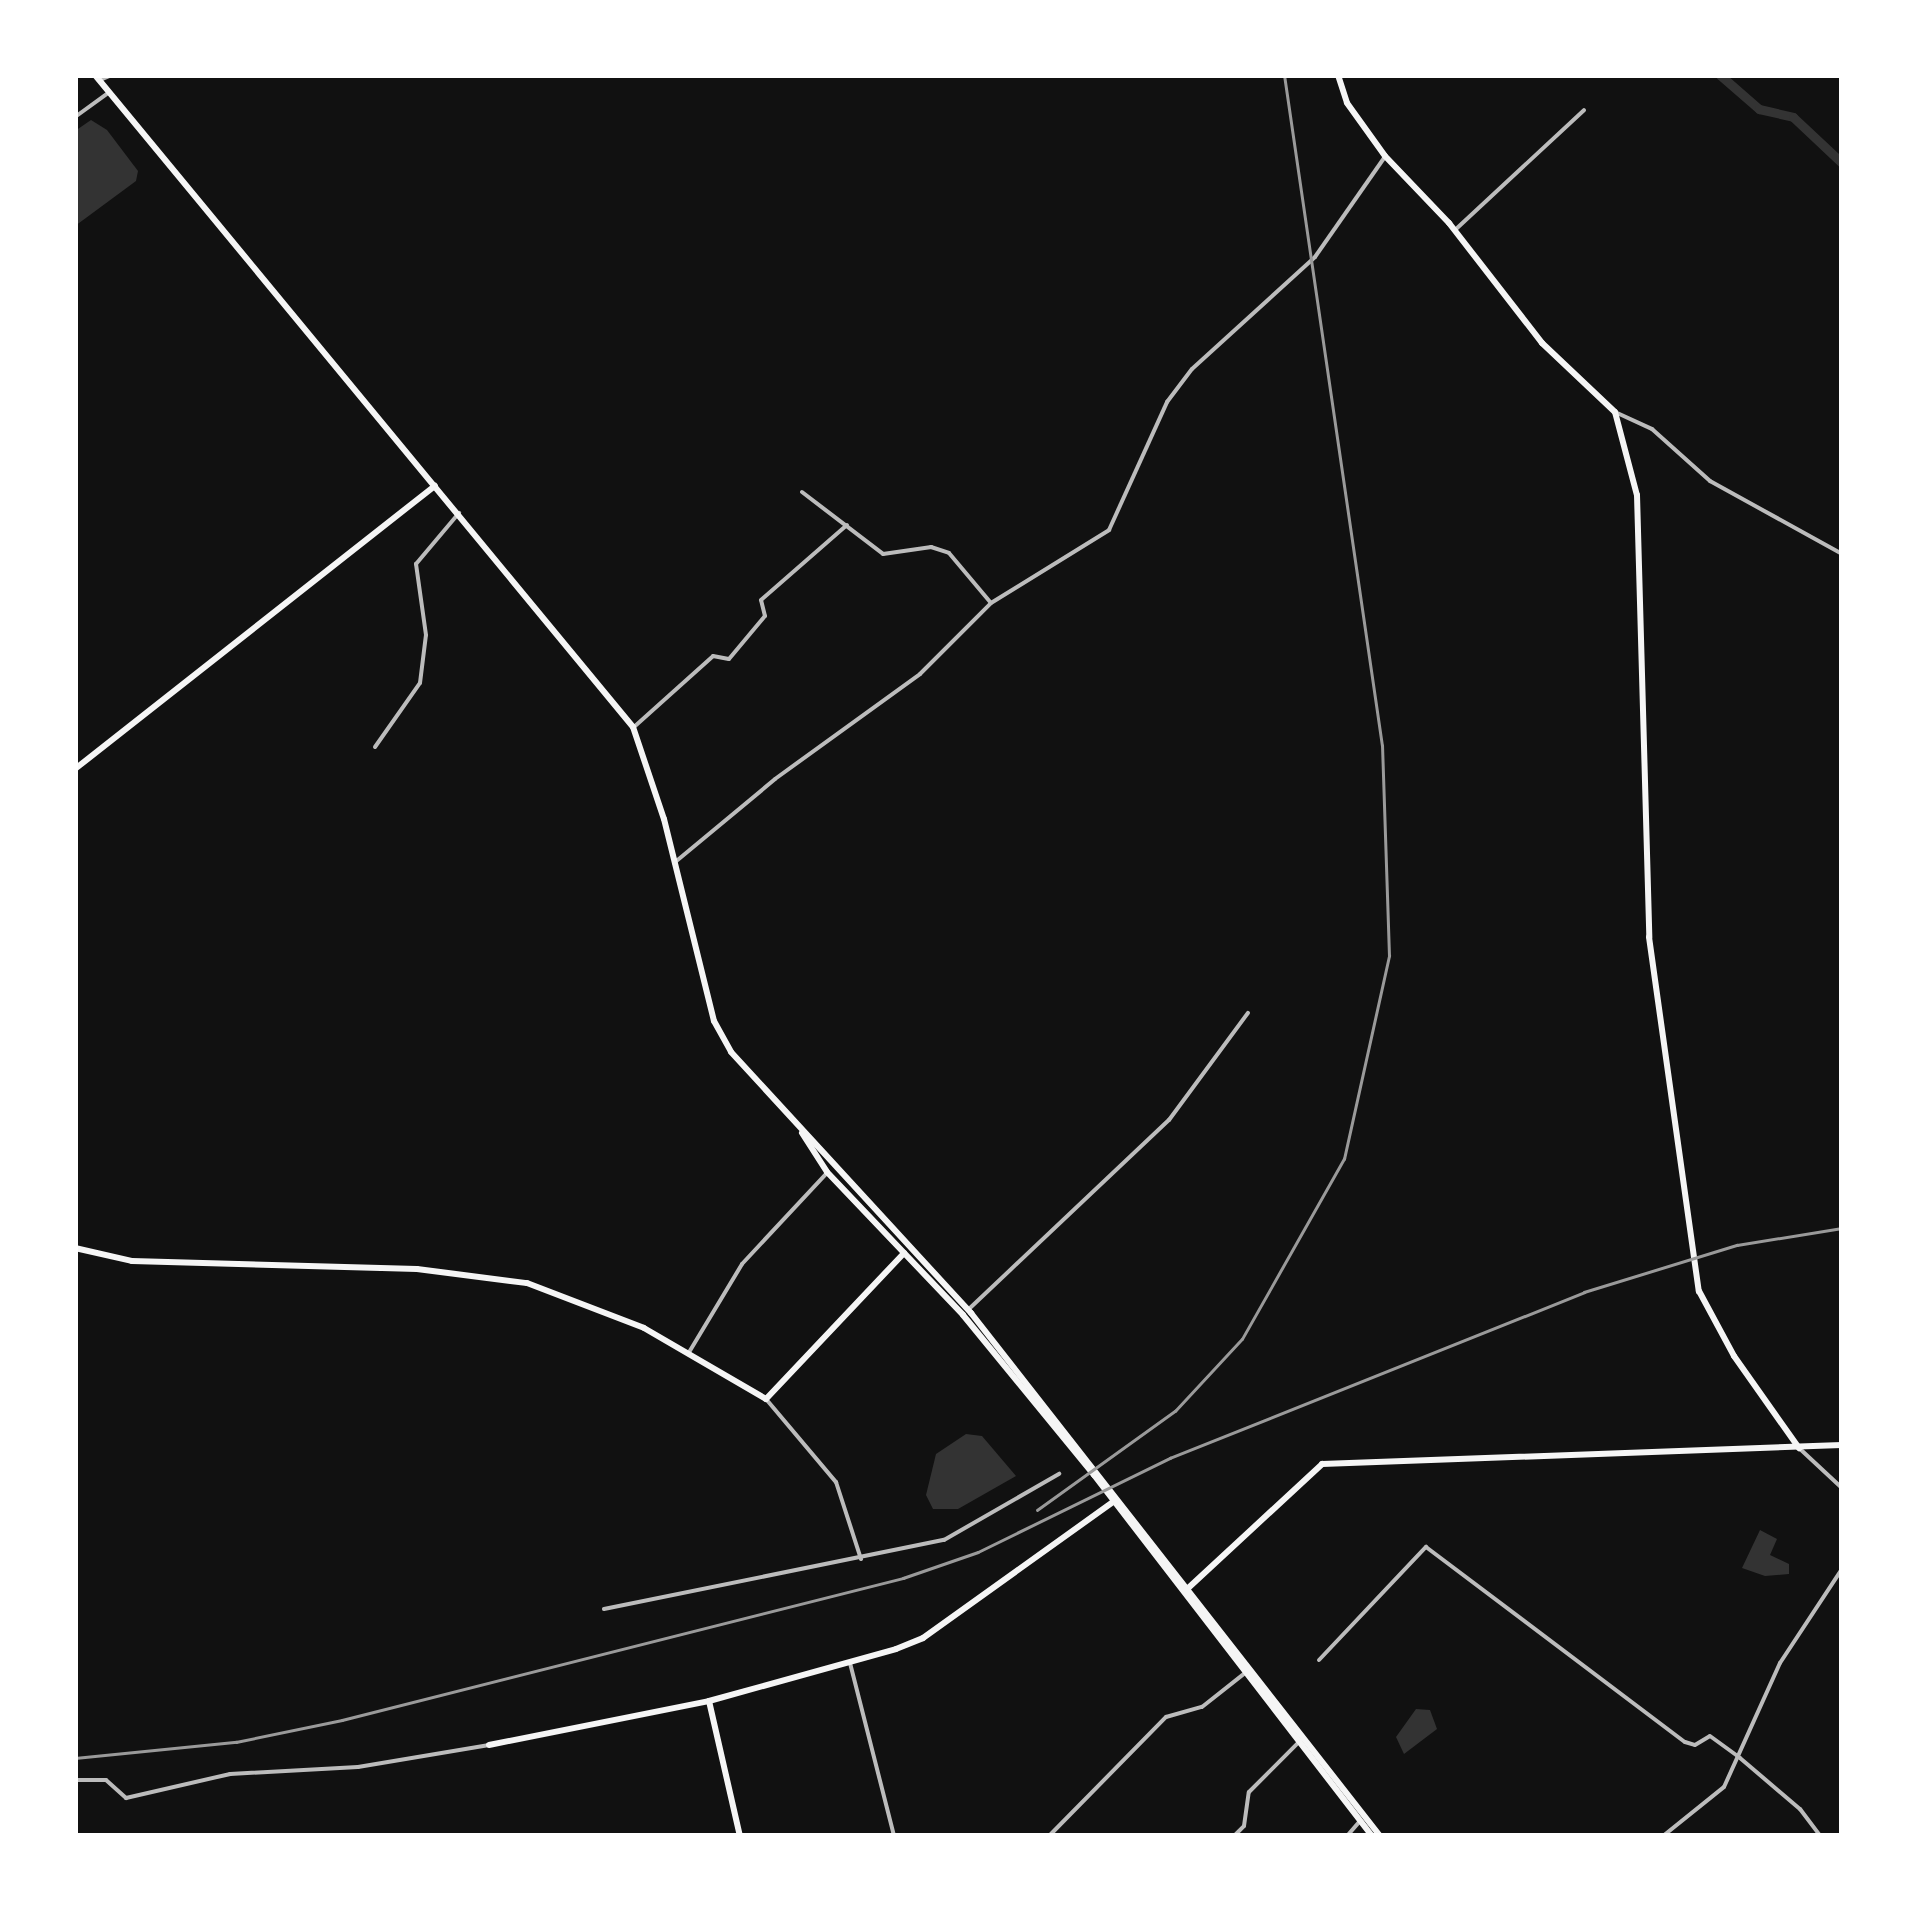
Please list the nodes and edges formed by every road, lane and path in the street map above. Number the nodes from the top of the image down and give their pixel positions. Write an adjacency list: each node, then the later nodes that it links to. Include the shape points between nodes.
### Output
1 (112, 75): 3 (street)
2 (1338, 75): 7 (main road, via 1347,103)
3 (98, 78): 4 (main road)
4 (110, 92): 6 (street); 10 (main road)
5 (1584, 110): 8 (street)
6 (75, 117)
7 (1386, 156): 8 (main road); 15 (street, via 1315,257 1192,369 1167,402 1109,530)
8 (1455, 230): 9 (main road, via 1542,343)
9 (1615, 412): 14 (street, via 1652,429 1710,481); 29 (main road, via 1637,495 1648,938 1692,1251 1706,1311)
10 (436, 485): 12 (main road); 18 (main road)
11 (802, 492): 13 (street)
12 (459, 513): 16 (main road); 17 (street, via 416,564 426,635 420,682)
13 (847, 525): 15 (street, via 882,554 931,548 949,553); 16 (street, via 762,600 765,616 729,658 710,658)
14 (1842, 554)
15 (992, 604): 19 (street, via 920,674 774,779)
16 (634, 727): 19 (main road)
17 (375, 747)
18 (75, 769)
19 (674, 863): 21 (main road, via 714,1021 731,1052)
20 (1248, 1013): 25 (street, via 1169,1120)
21 (802, 1133): 22 (main road); 52 (main road, via 983,1328)
22 (827, 1172): 24 (main road); 26 (street, via 742,1264)
23 (75, 1248): 26 (main road, via 132,1261 417,1269 527,1283 586,1301)
24 (904, 1253): 25 (main road); 27 (main road)
25 (963, 1315): 32 (main road)
26 (688, 1354): 27 (main road)
27 (766, 1399): 33 (street, via 836,1482)
28 (1842, 1446): 29 (main road)
29 (1799, 1448): 31 (street); 35 (main road, via 1322,1464)
30 (1059, 1474): 33 (street, via 944,1540)
31 (1842, 1488)
32 (1113, 1502): 35 (main road); 38 (main road, via 923,1638)
33 (861, 1559): 36 (street)
34 (1842, 1569): 43 (street, via 1780,1663)
35 (1184, 1592): 39 (main road)
36 (604, 1609)
37 (1319, 1660): 43 (street, via 1426,1547 1685,1742 1691,1746 1710,1736)
38 (850, 1663): 40 (main road); 47 (street)
39 (1246, 1672): 41 (main road); 48 (street, via 1202,1707 1166,1717)
40 (709, 1701): 42 (main road); 46 (main road)
41 (1298, 1743): 45 (main road); 49 (street, via 1249,1792 1244,1826)
42 (489, 1744): 44 (street, via 358,1767 230,1774 126,1798 106,1780)
43 (1740, 1758): 53 (street, via 1708,1806); 54 (street, via 1800,1808)
44 (75, 1780)
45 (1360, 1821): 50 (street); 51 (main road)
46 (740, 1836)
47 (894, 1836)
48 (1049, 1836)
49 (1234, 1836)
50 (1347, 1836)
51 (1372, 1836)
52 (1380, 1836)
53 (1663, 1836)
54 (1820, 1836)

